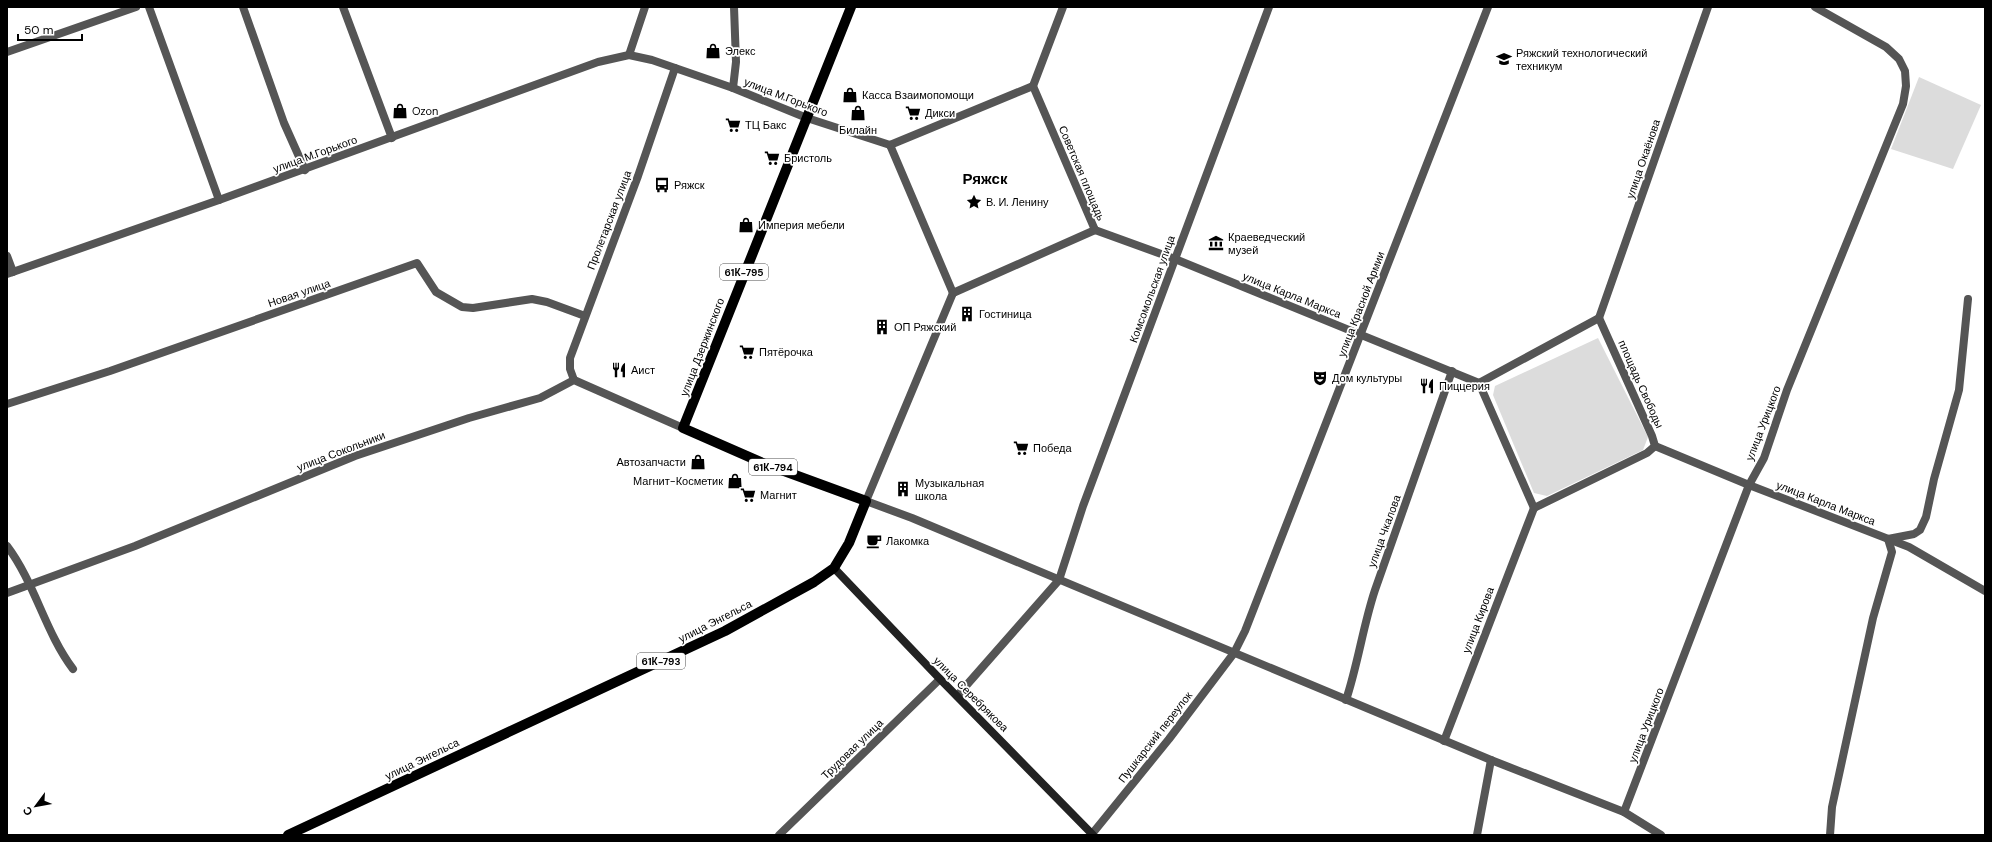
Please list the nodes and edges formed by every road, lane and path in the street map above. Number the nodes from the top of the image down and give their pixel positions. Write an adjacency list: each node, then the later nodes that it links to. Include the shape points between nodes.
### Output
1 (136, 7): 13 (street)
2 (149, 7): 22 (street)
3 (243, 7): 21 (street, via 284,123)
4 (343, 7): 19 (street)
5 (645, 7): 14 (street)
6 (734, 7): 17 (street, via 736,62)
7 (851, 7): 18 (main road, улица Дзержинского / 61К-795)
8 (1063, 7): 16 (street)
9 (1269, 7): 25 (street, Комсомольская улица)
10 (1488, 7): 31 (street, улица Красной Армии)
11 (1708, 7): 30 (street, улица Окаёнова)
12 (1814, 7): 38 (street, улица Урицкого, via 1886,47 1899,59 1905,71 1906,86 1903,104 1788,390 1764,458)
13 (7, 52)
14 (629, 55): 15 (street, улица М.Горького); 19 (street, улица М.Горького, via 598,62)
15 (675, 68): 17 (street, улица М.Горького); 29 (street, Пролетарская улица, via 638,176)
16 (1033, 86): 20 (street); 23 (street, Советская площадь)
17 (733, 88): 18 (street, улица М.Горького)
18 (807, 118): 20 (street, улица М.Горького); 36 (main road, улица Дзержинского / 61К-795)
19 (392, 138): 21 (street, улица М.Горького)
20 (890, 145): 27 (street)
21 (305, 170): 22 (street, улица М.Горького)
22 (219, 200): 26 (street, улица М.Горького)
23 (1095, 230): 25 (street, улица Карла Маркса); 27 (street, Советская площадь)
24 (7, 256): 26 (street)
25 (1175, 259): 31 (street, улица Карла Маркса); 44 (street, Комсомольская улица, via 1083,506)
26 (10, 273)
27 (953, 294): 39 (street, улица Энгельса)
28 (1968, 299): 41 (street, via 1959,390 1926,517 1920,530 1914,534)
29 (585, 316): 33 (street, Пролетарская улица, via 570,358); 35 (street, Новая улица, via 532,299 472,308 462,307 436,292 417,263 110,371)
30 (1599, 318): 34 (street); 37 (street, площадь Свободы)
31 (1361, 335): 32 (street, улица Карла Маркса); 48 (street, улица Красной Армии, via 1245,631)
32 (1452, 371): 34 (street, улица Карла Маркса); 52 (street, улица Чкалова, via 1375,590)
33 (574, 380): 36 (street); 45 (street, улица Сокольники, via 540,398 469,418 355,456 135,546)
34 (1479, 383): 40 (street)
35 (7, 404)
36 (683, 428): 39 (main road, 61К-794, via 765,464)
37 (1655, 446): 38 (street, улица Карла Маркса); 40 (street, площадь Свободы, via 1648,453)
38 (1749, 485): 41 (street, улица Карла Маркса); 55 (street, улица Урицкого)
39 (866, 501): 43 (main road, улица Энгельса / 61К-793, via 849,544); 44 (street)
40 (1534, 508): 53 (street, улица Кирова)
41 (1888, 539): 46 (street, улица Карла Маркса, via 1909,547); 61 (street, via 1892,552 1873,618 1832,807)
42 (7, 546): 45 (street)
43 (834, 568): 50 (main road, улица Серебрякова); 57 (main road, улица Энгельса / 61К-793, via 814,582 725,631)
44 (1059, 580): 48 (street); 51 (street)
45 (29, 585): 47 (street, улица Сокольники); 49 (street, via 60,652)
46 (1985, 591)
47 (7, 593)
48 (1234, 653): 52 (street); 56 (street, Пушкарский переулок)
49 (73, 669)
50 (940, 680): 51 (main road, улица Серебрякова); 58 (street, Трудовая улица)
51 (957, 696): 56 (main road, улица Серебрякова)
52 (1346, 700): 53 (street)
53 (1444, 741): 54 (street)
54 (1491, 760): 55 (street); 59 (street)
55 (1624, 812): 60 (street)
56 (1093, 834)
57 (288, 835)
58 (779, 835)
59 (1477, 835)
60 (1661, 835)
61 (1830, 835)

